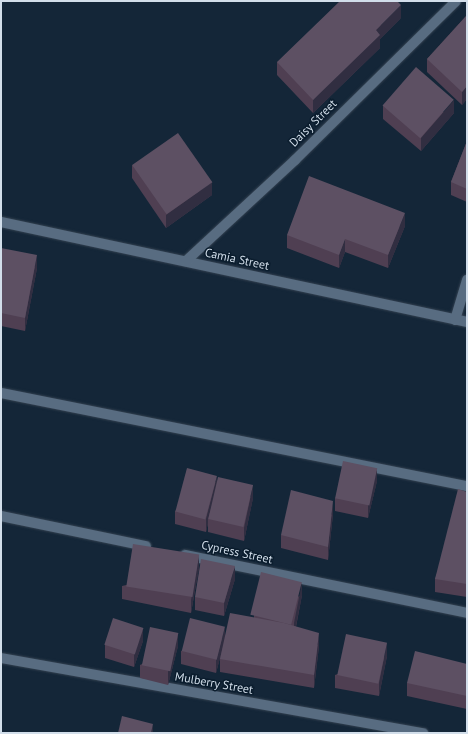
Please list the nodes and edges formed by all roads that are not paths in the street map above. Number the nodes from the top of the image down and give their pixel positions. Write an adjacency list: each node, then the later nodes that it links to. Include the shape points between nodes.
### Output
1 (456, 1): 3 (street, Daisy Street, via 295,160)
2 (1, 222): 3 (street, Camia Street)
3 (186, 261): 5 (street, Camia Street)
4 (467, 280): 5 (street)
5 (455, 320): 6 (street, Camia Street)
6 (467, 322)
7 (1, 393): 8 (street)
8 (467, 486)
9 (1, 516): 10 (street)
10 (156, 549)
11 (172, 552): 12 (street, Cypress Street)
12 (467, 614)
13 (1, 658): 14 (street, Mulberry Street)
14 (423, 733)

